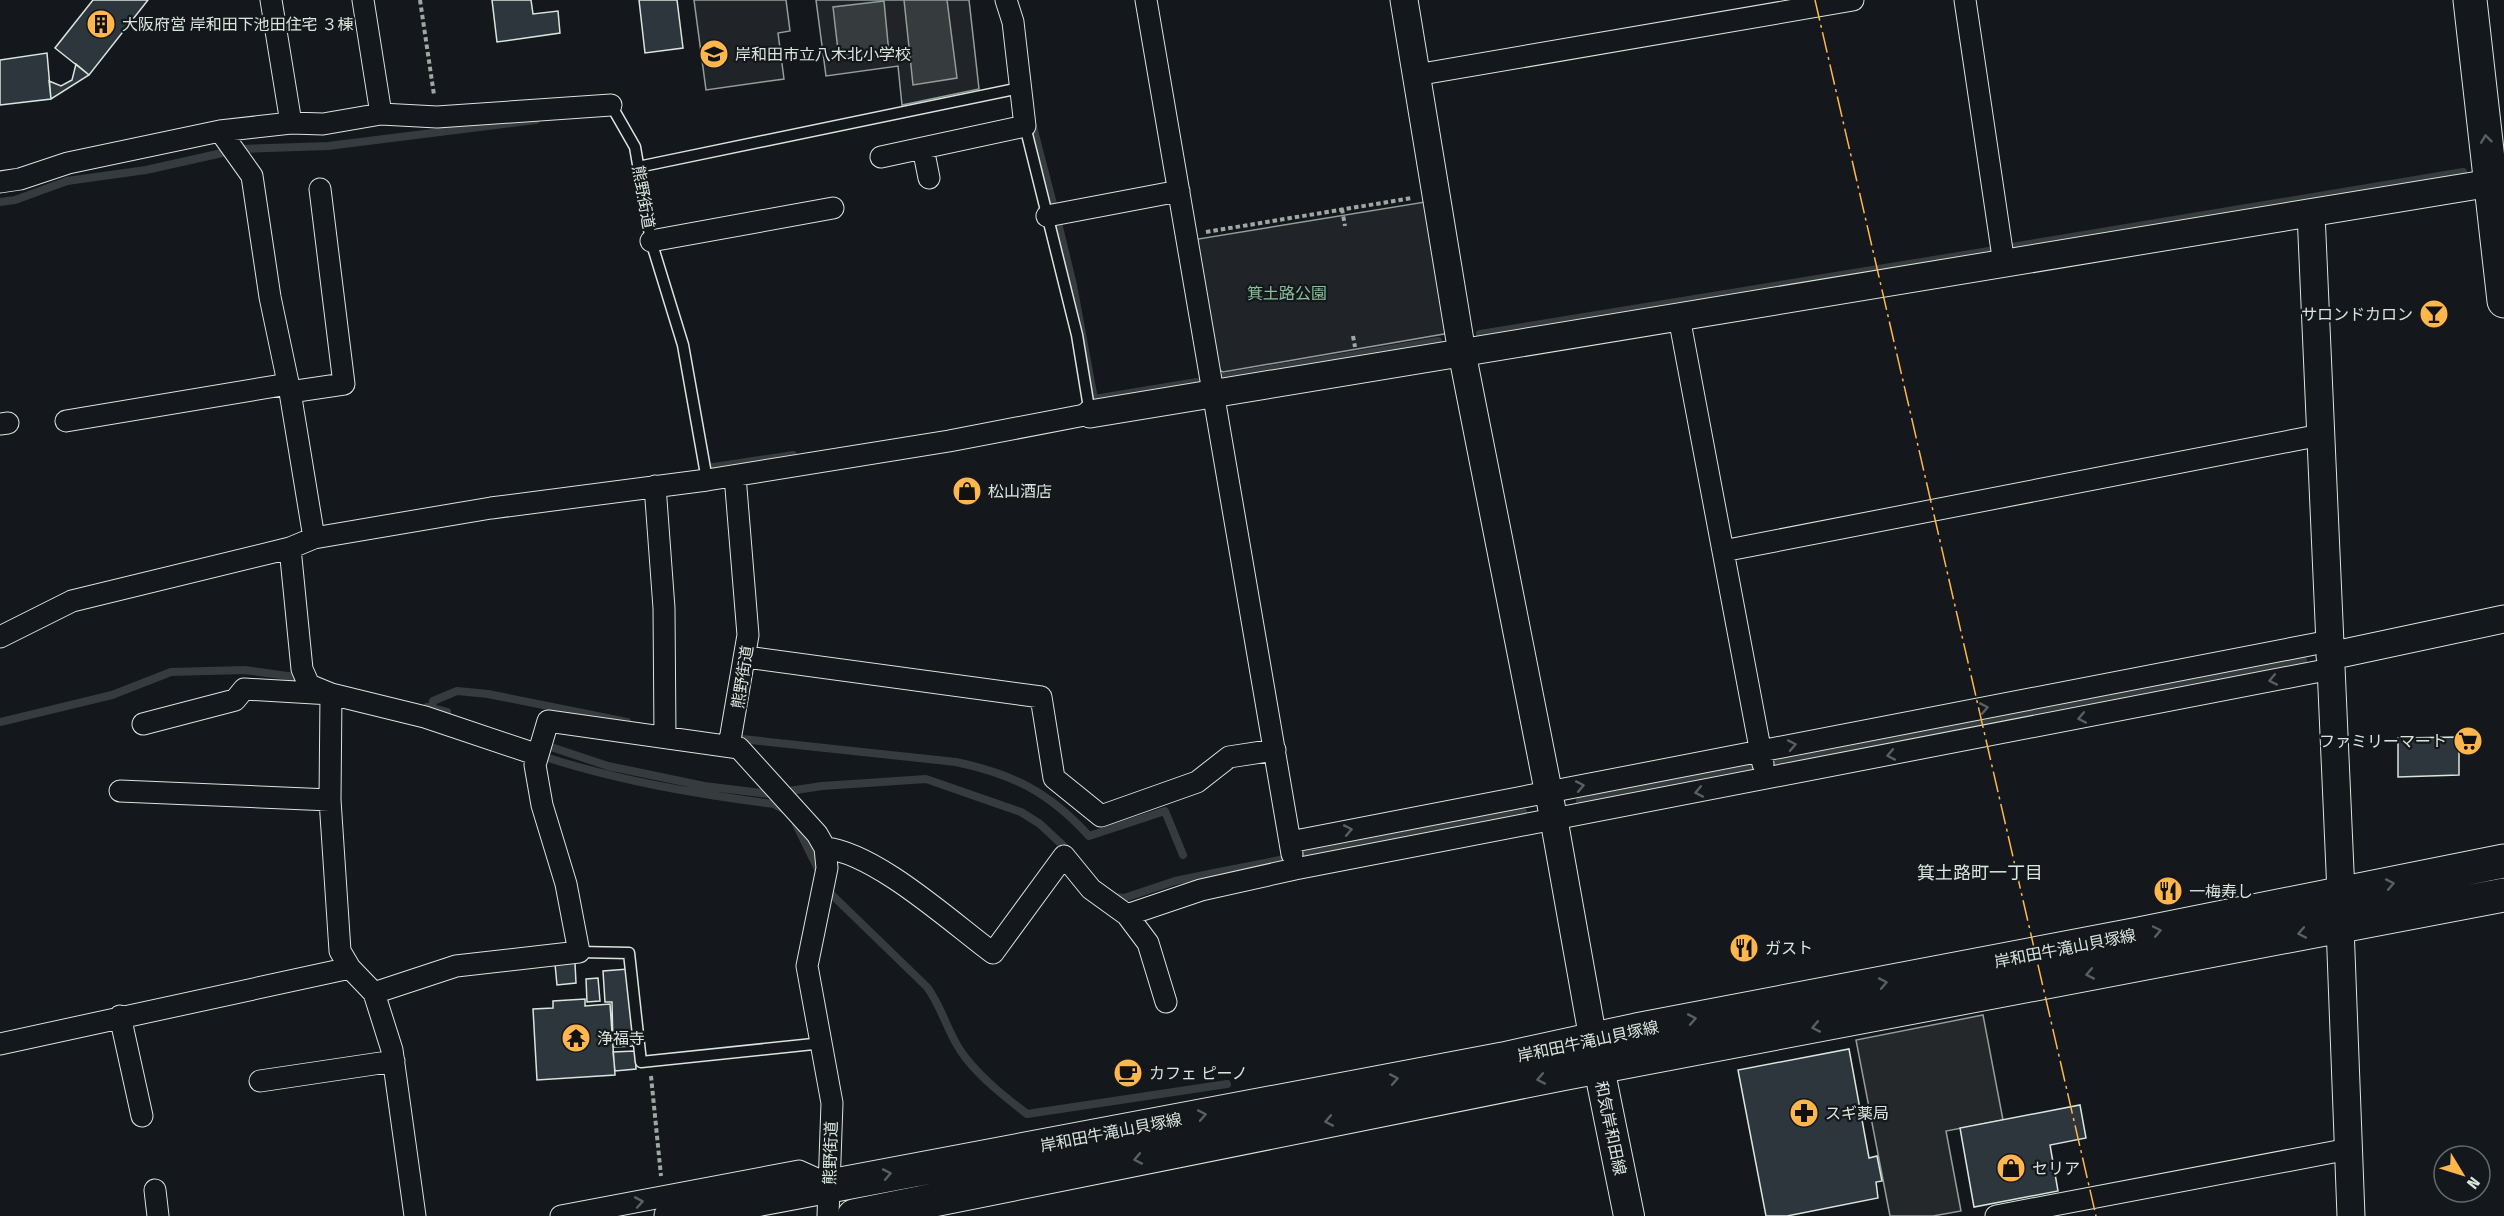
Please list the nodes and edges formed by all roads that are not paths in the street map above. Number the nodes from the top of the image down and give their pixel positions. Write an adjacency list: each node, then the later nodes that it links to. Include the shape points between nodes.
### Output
1 (271, 0): 13 (street)
2 (363, 0): 12 (street)
3 (1006, 0): 10 (street, via 1013,21)
4 (1146, 0): 23 (street)
5 (1404, 0): 9 (street)
6 (1853, 0): 9 (street)
7 (1965, 0): 28 (street)
8 (2470, 0): 21 (main road, one-way to 8)
9 (1416, 75): 31 (street)
10 (1020, 88): 14 (street); 18 (lane)
11 (611, 105): 12 (street, via 437,117); 18 (lane, 熊野街道, via 635,147)
12 (381, 114): 13 (street, via 323,124)
13 (291, 123): 15 (street)
14 (1025, 126): 16 (street); 26 (lane)
15 (220, 131): 20 (street, via 68,163); 32 (street, via 252,176 270,297)
16 (923, 148): 17 (street); 19 (street)
17 (881, 157)
18 (638, 167): 27 (lane, 熊野街道)
19 (929, 178)
20 (0, 182)
21 (2492, 183): 25 (street); 29 (main road)
22 (320, 189): 32 (street, via 344,384)
23 (1179, 191): 26 (street); 33 (street)
24 (833, 208): 27 (street)
25 (2311, 213): 28 (street); 36 (street)
26 (1047, 216): 34 (lane, via 1077,335)
27 (651, 241): 38 (lane, 熊野街道, via 683,345)
28 (2004, 264): 30 (street)
29 (2504, 301)
30 (1679, 317): 31 (street); 42 (street)
31 (1462, 353): 33 (street); 55 (street)
32 (289, 388): 35 (street); 40 (street)
33 (1213, 393): 34 (street); 52 (street)
34 (1090, 414): 37 (street)
35 (66, 420)
36 (2321, 435): 42 (street); 45 (street)
37 (735, 476): 38 (street); 46 (street, 熊野街道, via 748,635)
38 (706, 480): 39 (street)
39 (655, 486): 40 (street); 49 (street, via 664,608)
40 (314, 538): 41 (street)
41 (290, 548): 44 (street, via 72,602); 47 (street, via 305,677)
42 (1723, 551): 53 (street)
43 (2504, 619): 45 (street)
44 (0, 637)
45 (2330, 656): 53 (street, one-way to 53); 53 (street, one-way to 45); 61 (street)
46 (746, 657): 50 (street, 熊野街道); 52 (street, via 1041,697 1054,778 1101,816 1197,782 1229,757)
47 (332, 694): 48 (street, via 244,689 235,700); 51 (street); 56 (street)
48 (143, 724)
49 (665, 737): 50 (street); 51 (street, via 548,721)
50 (729, 746): 58 (street, via 738,748 817,834)
51 (540, 748): 65 (street, via 535,765 542,805 566,884)
52 (1275, 750): 59 (street)
53 (1763, 765): 55 (street, one-way to 53); 57 (street, one-way to 57)
54 (120, 791): 56 (street)
55 (1548, 792): 57 (street); 59 (street, one-way to 55)
56 (330, 800): 66 (street, via 340,951)
57 (1554, 820): 59 (street); 72 (street)
58 (825, 848): 63 (street, via 840,850 892,877 993,953 1064,856 1091,889); 70 (street, 熊野街道, via 827,868 807,966)
59 (1293, 856): 63 (street)
60 (2504, 861): 61 (main road, 岸和田牛滝山貝塚線, one-way to 60)
61 (2341, 893): 72 (main road, 岸和田牛滝山貝塚線, one-way to 61)
62 (2504, 895): 64 (main road, 岸和田牛滝山貝塚線)
63 (1127, 915): 68 (street, via 1148,943)
64 (2340, 926): 72 (main road, 岸和田牛滝山貝塚線, one-way to 72); 76 (street)
65 (579, 952): 67 (street, via 456,966); 70 (lane, via 629,952 640,1062)
66 (350, 968): 67 (street); 69 (street)
67 (374, 993): 73 (street)
68 (1166, 1002)
69 (120, 1016): 71 (street); 75 (street)
70 (823, 1043): 78 (street, 熊野街道, via 832,1103)
71 (0, 1044)
72 (1596, 1053): 78 (main road, 岸和田牛滝山貝塚線, one-way to 72, via 1503,1059); 83 (main road, 岸和田牛滝山貝塚線, one-way to 83); 84 (main road, 和気岸和田線)
73 (394, 1061): 74 (street); 81 (street)
74 (260, 1081)
75 (142, 1116)
76 (2349, 1149): 85 (street); 86 (street)
77 (155, 1190): 80 (street)
78 (829, 1201): 79 (main road, 岸和田牛滝山貝塚線)
79 (667, 1207): 82 (street, one-way to 79)
80 (158, 1216)
81 (415, 1216)
82 (561, 1216)
83 (854, 1216)
84 (1629, 1216)
85 (1996, 1216)
86 (2351, 1216)

